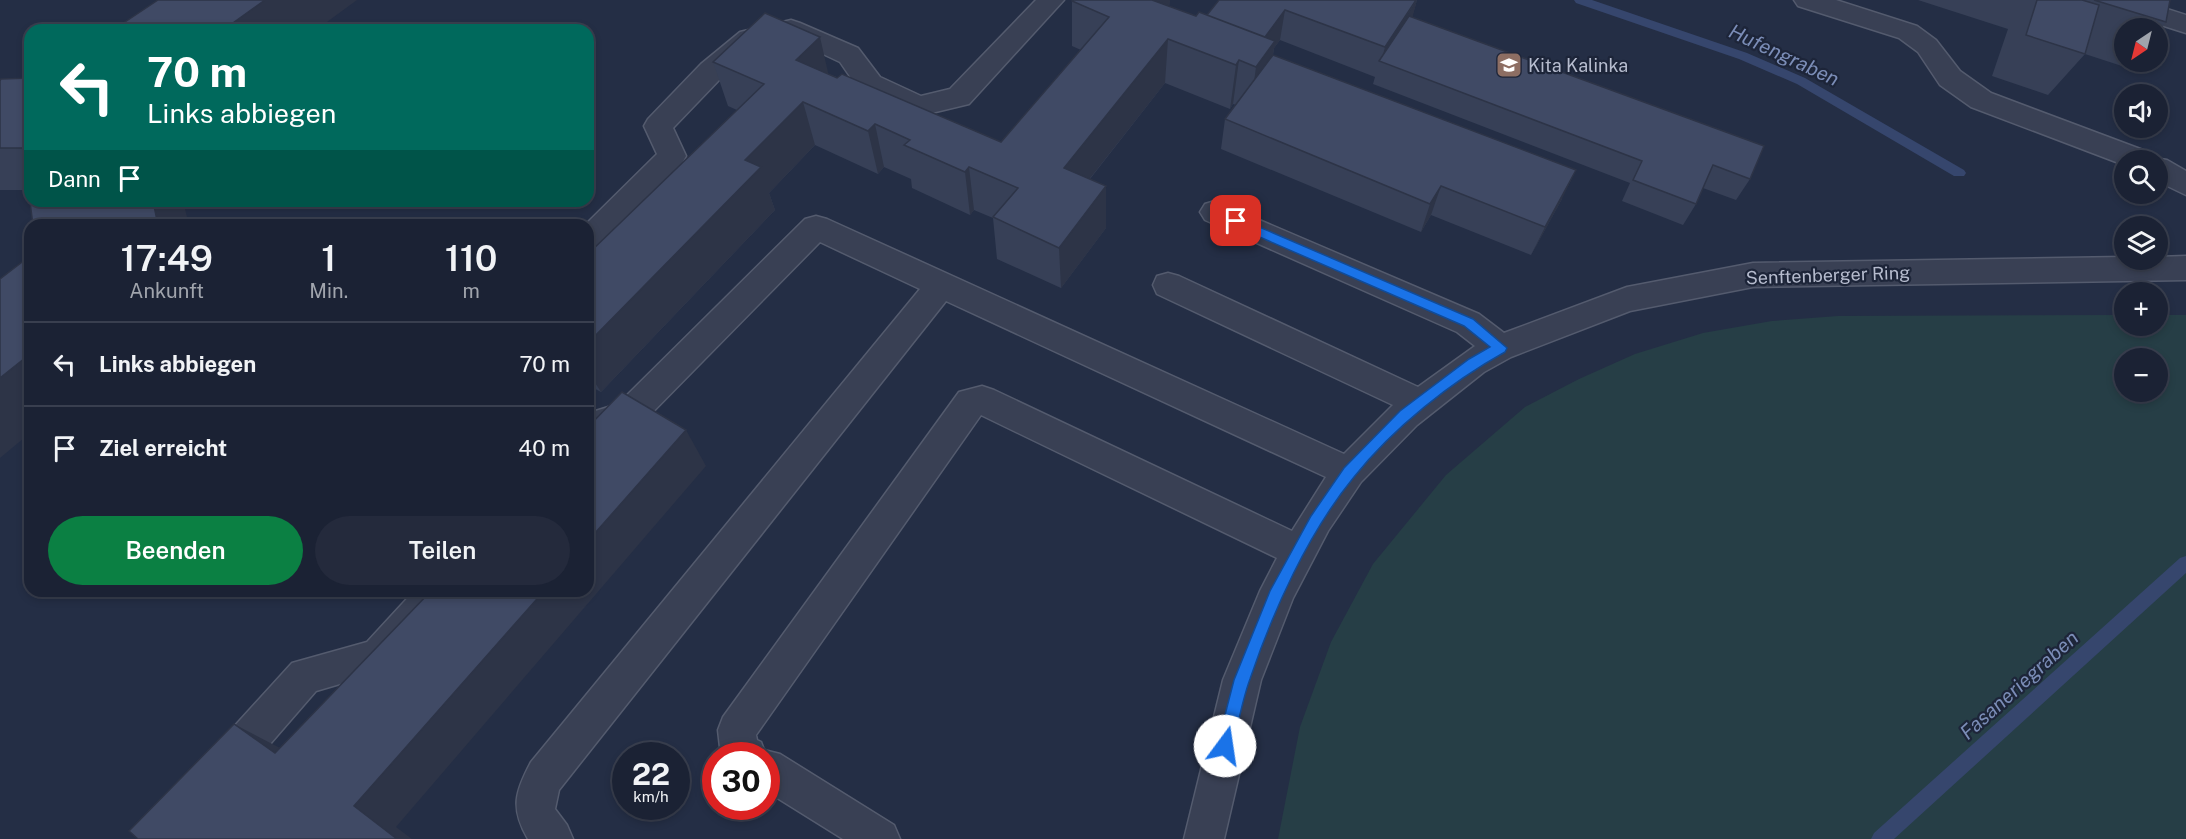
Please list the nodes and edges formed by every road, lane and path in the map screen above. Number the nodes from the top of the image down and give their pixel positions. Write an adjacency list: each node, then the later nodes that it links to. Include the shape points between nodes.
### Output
1 (1051, 0): 9 (street, via 959,96 919,106 870,84 849,55 791,29 749,38 658,126 672,156)
2 (1807, 0): 5 (street, via 1908,32 1927,46 1950,78 1981,100)
3 (2110, 0): 4 (street)
4 (2186, 24)
5 (2114, 150)
6 (2168, 174): 7 (street)
7 (2186, 184)
8 (1215, 212): 13 (street, via 1468,323)
9 (594, 235)
10 (2186, 268): 13 (street, Senftenberger Ring, via 1753,275 1627,299)
11 (942, 284): 15 (street, via 816,227 629,414); 16 (street); 22 (street, via 545,776 534,801 538,820)
12 (1168, 285): 14 (street)
13 (1500, 348): 14 (street, Senftenberger Ring, via 1473,363)
14 (1421, 403): 16 (street, Senftenberger Ring)
15 (594, 424)
16 (1349, 472): 17 (street, Senftenberger Ring)
17 (1299, 552): 19 (street, via 982,400 971,402 737,730); 24 (street, Senftenberger Ring, via 1278,591 1242,680)
18 (433, 597): 21 (street, via 378,657 305,676)
19 (738, 742)
20 (780, 777): 23 (street)
21 (198, 796)
22 (553, 839)
23 (880, 839)
24 (1204, 839)

